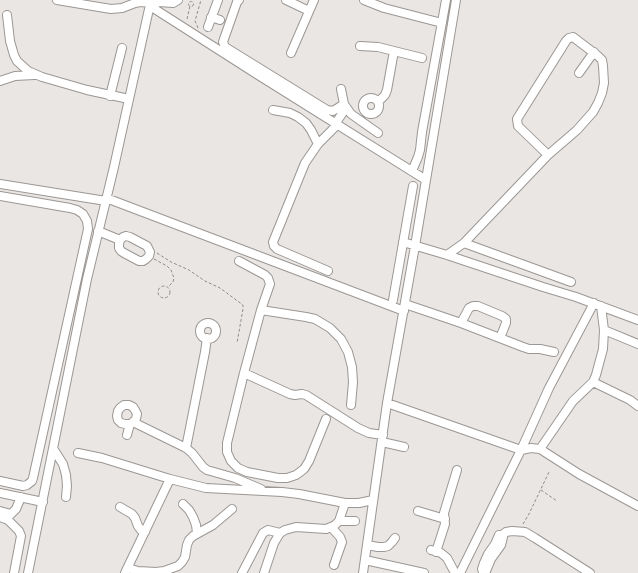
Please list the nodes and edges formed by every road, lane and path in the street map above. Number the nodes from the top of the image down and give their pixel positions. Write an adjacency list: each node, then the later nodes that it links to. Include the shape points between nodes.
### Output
1 (57, 0): 13 (street, via 116,9 135,3)
2 (178, 0): 13 (street)
3 (201, 0): 21 (path, via 195,23 203,31)
4 (218, 0): 17 (street)
5 (239, 0): 35 (street, via 224,39 225,47 327,110 332,111)
6 (286, 0): 15 (street)
7 (314, 0): 15 (street)
8 (364, 0): 12 (street)
9 (446, 0): 20 (street)
10 (456, 0): 44 (street)
11 (191, 1): 14 (path); 14 (path, via 193,4)
12 (373, 2): 20 (street, via 384,8)
13 (151, 3): 33 (street); 39 (street)
14 (190, 6): 18 (path)
15 (309, 11): 26 (street)
16 (8, 15): 29 (street, via 14,54 22,66)
17 (211, 17): 19 (street); 21 (street)
18 (187, 19)
19 (220, 20)
20 (442, 23): 43 (street, via 420,150)
21 (208, 27)
22 (360, 46): 24 (street)
23 (122, 48): 32 (street)
24 (394, 51): 27 (street); 34 (street, via 387,90)
25 (594, 52): 28 (street); 42 (street, via 604,66 604,83 598,103 586,121); 42 (street, via 573,37 569,38 517,119 518,126)
26 (291, 53)
27 (422, 58)
28 (579, 73)
29 (35, 74): 30 (street, via 15,76); 32 (street)
30 (0, 82)
31 (341, 89): 35 (street)
32 (110, 96): 33 (street)
33 (129, 99): 48 (street)
34 (378, 102): 37 (street, via 378,110); 37 (street, via 374,99 367,100 364,109)
35 (345, 106): 38 (street); 39 (street)
36 (273, 110): 41 (street, via 290,113 306,123)
37 (368, 113): 38 (street)
38 (362, 122): 40 (street)
39 (336, 124): 41 (street); 43 (street)
40 (378, 133)
41 (318, 144): 59 (street, via 305,163 273,242 277,249)
42 (548, 155): 52 (street)
43 (412, 172): 44 (street)
44 (426, 180): 53 (street)
45 (0, 184): 48 (street)
46 (413, 186): 51 (street)
47 (0, 196): 56 (street, via 78,210 87,221 88,229)
48 (106, 200): 49 (street); 64 (street)
49 (98, 231): 50 (street); 57 (street)
50 (120, 240): 54 (street, via 126,236 130,237 145,244); 54 (street, via 121,251 135,260 143,261)
51 (403, 242): 53 (street); 62 (street)
52 (464, 243): 55 (street); 60 (street)
53 (415, 246): 55 (street); 64 (street)
54 (149, 252): 61 (path, via 171,270 174,278); 71 (path, via 189,270 243,305)
55 (447, 255): 63 (street)
56 (82, 256): 57 (street); 82 (street)
57 (92, 258): 84 (street)
58 (239, 261): 65 (street, via 268,278 270,284)
59 (328, 271)
60 (571, 282)
61 (168, 287): 61 (path, via 160,288 158,293 165,298 169,296)
62 (393, 300)
63 (598, 305): 66 (street); 68 (street); 87 (street, via 544,399)
64 (404, 307): 67 (street); 76 (street)
65 (261, 310): 74 (street); 77 (street, via 315,319 330,328 341,339 352,367)
66 (638, 320)
67 (461, 323): 70 (street); 70 (street, via 469,308 478,306 506,319)
68 (604, 330): 72 (street); 75 (street, via 603,349)
69 (207, 338): 85 (street)
70 (500, 338): 73 (street, via 526,348)
71 (237, 343)
72 (638, 344)
73 (554, 352)
74 (244, 373): 79 (street, via 226,442 231,462 238,468 278,478 296,475 309,461); 81 (street, via 290,394 306,395 365,432)
75 (593, 382): 78 (street); 86 (street, via 573,401)
76 (387, 403): 81 (street); 87 (street)
77 (351, 405)
78 (638, 406)
79 (326, 419)
80 (127, 435): 85 (street, via 132,423)
81 (382, 438): 83 (street); 100 (street)
82 (41, 443): 84 (street); 93 (street, via 30,484 23,486)
83 (404, 447)
84 (54, 448): 99 (street, via 66,475); 102 (street)
85 (186, 448): 91 (street, via 207,470)
86 (540, 449): 87 (street); 105 (street, via 579,474)
87 (521, 450): 132 (street)
88 (78, 453): 92 (street)
89 (457, 470): 111 (street, via 444,514)
90 (549, 472): 95 (path)
91 (230, 477): 94 (street); 96 (street)
92 (170, 479): 94 (street, via 206,488); 116 (street)
93 (0, 481)
94 (227, 489): 96 (street)
95 (541, 490): 101 (path); 115 (path, via 526,520)
96 (265, 491): 103 (street, via 299,494)
97 (0, 493): 98 (street)
98 (20, 497): 102 (street); 110 (street, via 16,509)
99 (66, 497)
100 (373, 500): 103 (street); 120 (street)
101 (557, 501)
102 (43, 502): 126 (street)
103 (345, 503): 112 (street)
104 (183, 504): 117 (street, via 193,517)
105 (638, 506)
106 (120, 507): 116 (street, via 132,514 138,526)
107 (232, 509): 117 (street, via 213,525)
108 (0, 511): 110 (street)
109 (418, 511): 111 (street)
110 (6, 516): 125 (street, via 21,536)
111 (445, 519): 131 (street, via 434,551 444,555)
112 (339, 521): 113 (street); 114 (street)
113 (355, 521)
114 (331, 527): 118 (street, via 296,527); 122 (street, via 342,542)
115 (512, 531): 124 (street, via 498,536); 133 (street, via 525,532)
116 (145, 532): 123 (street)
117 (197, 533): 123 (street, via 189,540 185,557 178,566 164,571)
118 (280, 533): 127 (street, via 268,530 263,533); 128 (street)
119 (395, 538): 120 (street, via 384,547)
120 (367, 545): 121 (street)
121 (365, 560): 129 (street); 130 (street)
122 (334, 565)
123 (126, 570)
124 (481, 572)
125 (14, 573)
126 (28, 573)
127 (242, 573)
128 (264, 573)
129 (363, 573)
130 (424, 573)
131 (456, 573)
132 (460, 573)
133 (590, 573)

